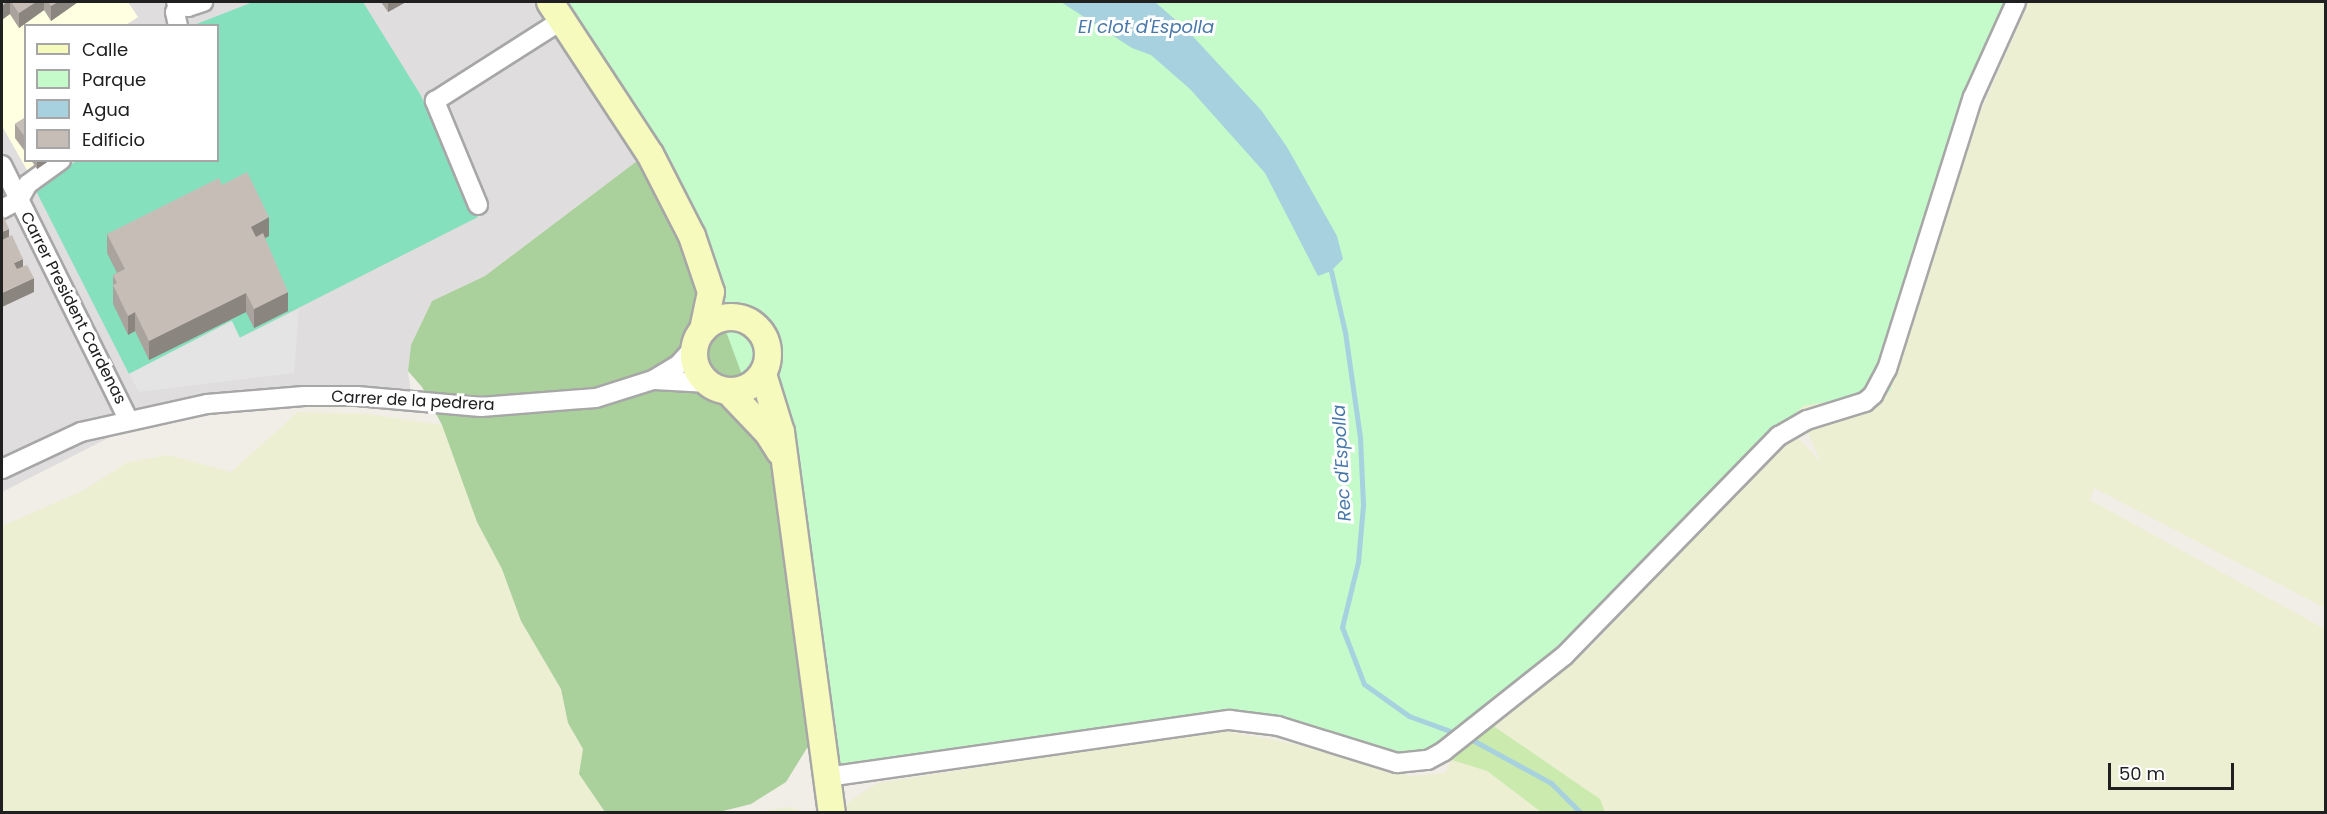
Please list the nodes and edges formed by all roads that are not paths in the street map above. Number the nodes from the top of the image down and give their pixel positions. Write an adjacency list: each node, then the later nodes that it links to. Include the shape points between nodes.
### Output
1 (203, 2): 3 (street)
2 (2016, 2): 20 (street, via 1972,97 1887,369 1873,395 1865,402 1807,420 1779,436 1593,628 1473,731 1428,760 1397,763 1278,726 1252,721 1207,721)
3 (179, 3): 5 (street, via 175,12)
4 (556, 11): 9 (street, via 435,101); 11 (main road, via 650,154 692,236)
5 (178, 24)
6 (58, 162): 8 (street, via 28,184)
7 (2, 165): 8 (street, Carrer President Cardenas)
8 (19, 200): 10 (street); 17 (street, Carrer President Cardenas)
9 (478, 205)
10 (2, 209)
11 (711, 292): 12 (main road); 13 (main road)
12 (742, 319): 13 (main road, via 720,319); 14 (main road, via 754,325 766,341 769,355)
13 (699, 338): 15 (street, Carrer de la pedrera, via 678,364); 16 (main road, via 696,366)
14 (763, 374): 16 (main road, via 748,388); 18 (main road, via 782,432)
15 (653, 380): 16 (street, Carrer de la pedrera); 17 (street, Carrer de la pedrera, via 596,398 542,405 481,407 375,396 304,396 207,404)
16 (718, 387): 18 (main road, via 768,433)
17 (128, 419): 19 (street, Carrer de la pedrera, via 81,432)
18 (782, 455): 20 (main road)
19 (2, 470)
20 (827, 777): 21 (main road)
21 (832, 813)

